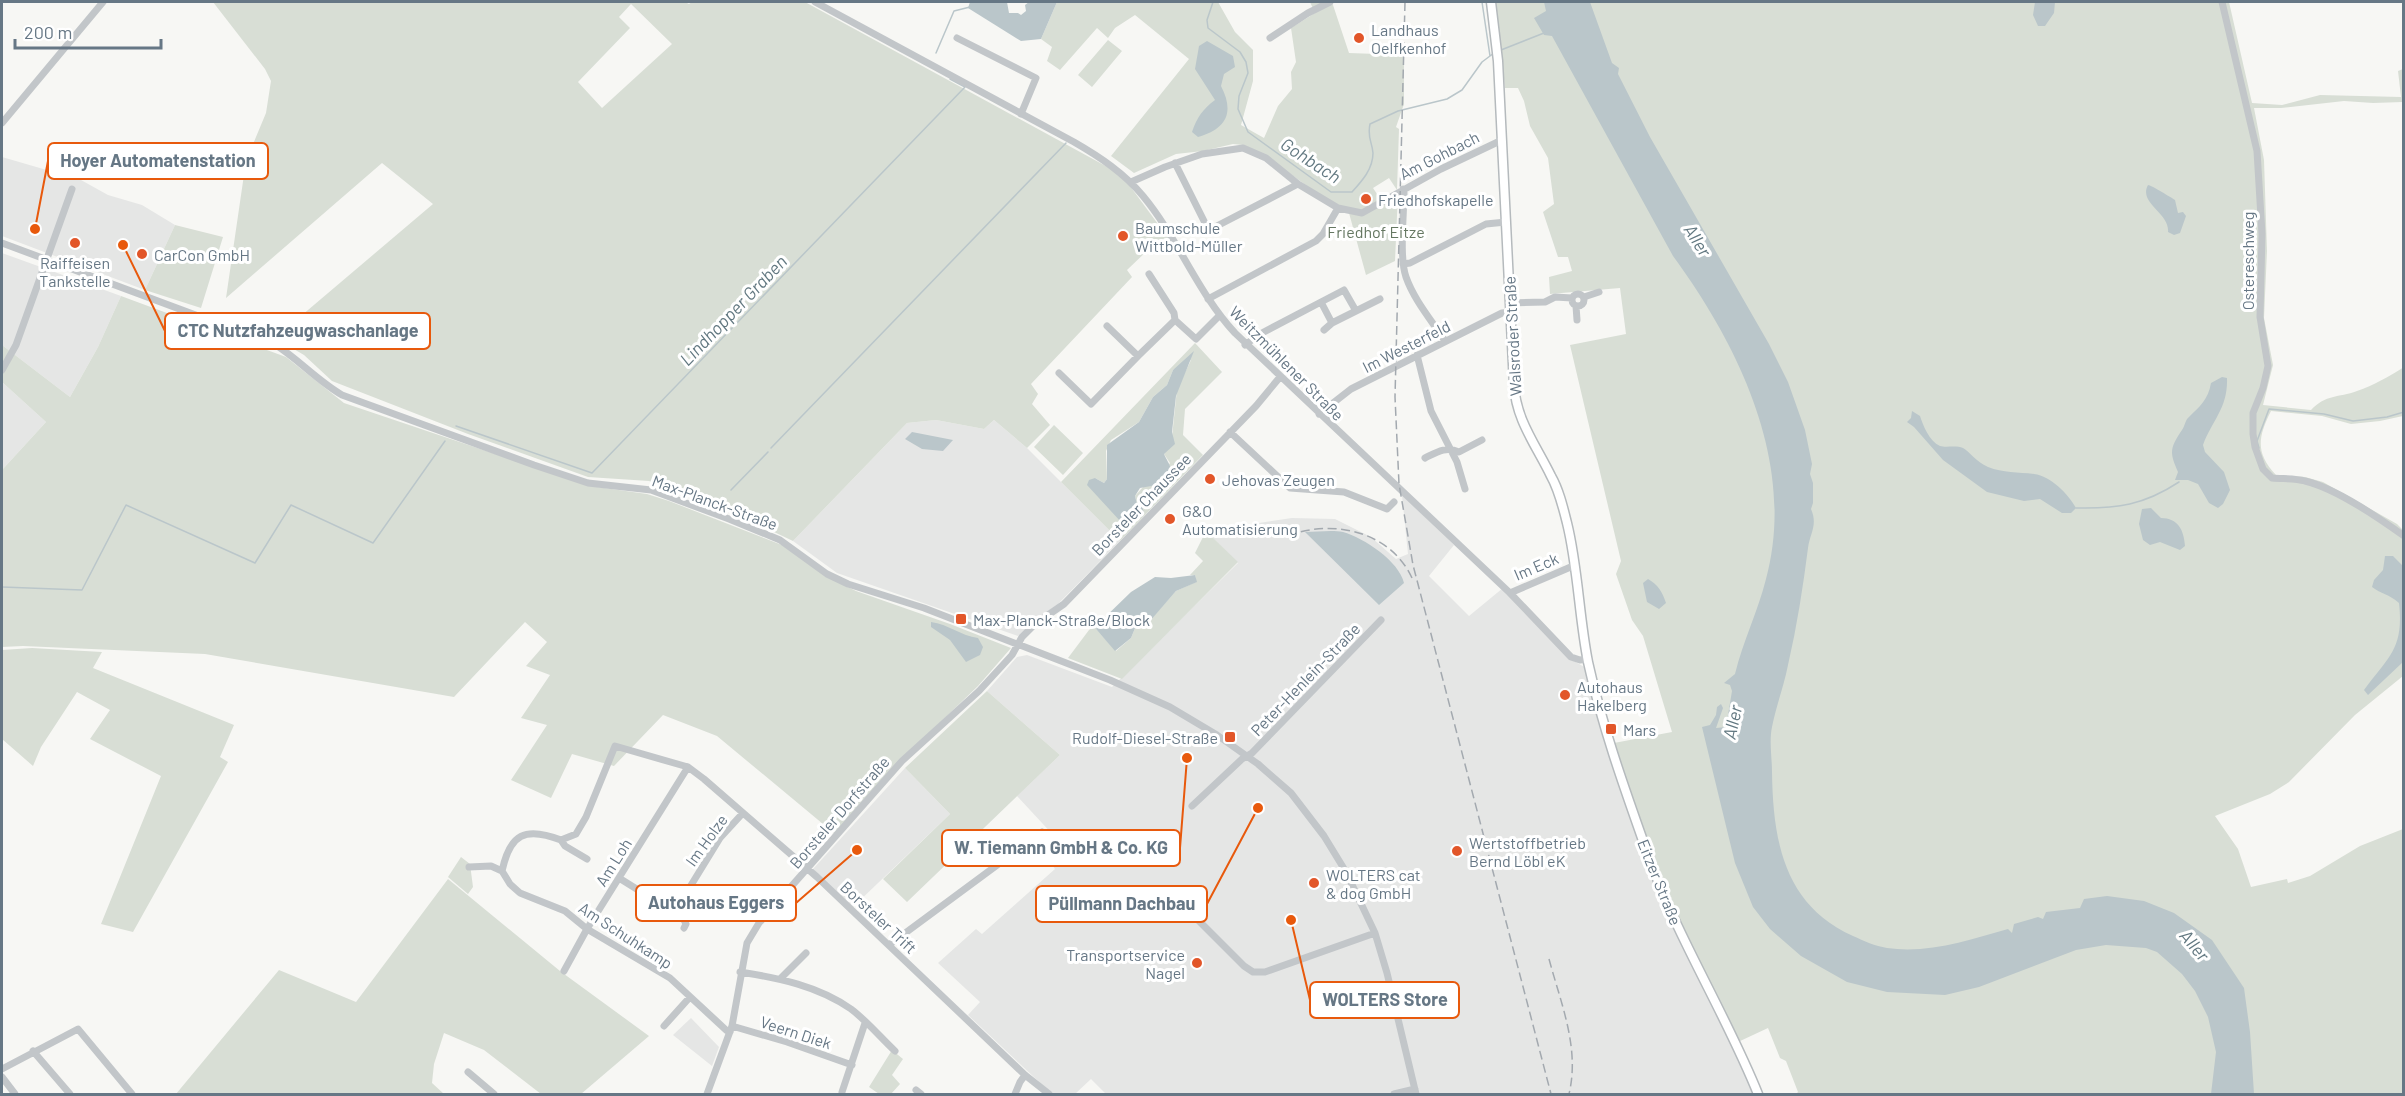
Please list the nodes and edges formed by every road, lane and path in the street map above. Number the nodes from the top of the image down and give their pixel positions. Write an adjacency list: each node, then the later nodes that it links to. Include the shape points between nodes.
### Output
1 (103, 2): 9 (street)
2 (815, 2): 8 (street, Weitzmühlener Straße)
3 (1330, 2): 7 (street)
4 (1491, 2): 10 (main road, Walsroder Straße)
5 (2222, 2): 49 (street, Ostereschweg, via 2257,151 2262,234 2259,311 2268,366 2253,413 2255,447 2263,469 2272,478 2304,480 2324,488)
6 (957, 38): 8 (street, via 1036,78)
7 (1270, 38)
8 (1021, 114): 12 (street, Weitzmühlener Straße, via 1084,148)
9 (2, 123)
10 (1502, 140): 15 (street, Am Gohbach); 17 (main road, Walsroder Straße)
11 (1175, 164): 12 (street, Am Gohbach); 13 (street, Am Gohbach, via 1202,154 1243,148 1266,158); 13 (street, via 1207,227 1213,228)
12 (1131, 182): 23 (street, Weitzmühlener Straße, via 1155,212)
13 (1298, 184): 16 (street, Am Gohbach)
14 (72, 189): 19 (street)
15 (1403, 189): 16 (street, Am Gohbach, via 1366,212); 20 (street)
16 (1338, 208): 23 (street, via 1316,241)
17 (1506, 222): 20 (street, via 1486,224); 27 (main road, Walsroder Straße)
18 (2, 243): 19 (street, Max-Planck-Straße)
19 (47, 260): 39 (street, via 16,345); 53 (street, Max-Planck-Straße, via 276,345 342,395 588,483 651,490 780,540 827,574 848,584)
20 (1403, 264): 35 (street, via 1410,285)
21 (1149, 274): 30 (street)
22 (1599, 292): 26 (street, Im Westerfeld, via 1584,297 1577,294)
23 (1208, 299): 29 (street, Weitzmühlener Straße)
24 (1380, 299): 28 (street)
25 (1321, 302): 28 (street, via 1344,290); 32 (street); 36 (street)
26 (1574, 302): 27 (street, Im Westerfeld, via 1555,297); 31 (street)
27 (1511, 308): 35 (street, Im Westerfeld); 50 (main road, Walsroder Straße, via 1515,400 1560,498)
28 (1356, 311): 32 (street)
29 (1219, 316): 30 (street, via 1196,339); 36 (street, Weitzmühlener Straße)
30 (1175, 320): 38 (street)
31 (1577, 320)
32 (1332, 323): 34 (street)
33 (1107, 326): 38 (street)
34 (1324, 330)
35 (1445, 341): 37 (street, Im Westerfeld)
36 (1245, 345): 41 (street, Weitzmühlener Straße)
37 (1417, 355): 42 (street, Im Westerfeld, via 1351,389); 45 (street, via 1431,411)
38 (1138, 356): 40 (street, via 1091,404)
39 (2, 370)
40 (1059, 373)
41 (1280, 377): 42 (street, Weitzmühlener Straße); 43 (street, Borsteler Chaussee)
42 (1319, 414): 51 (street, Weitzmühlener Straße)
43 (1230, 432): 48 (street, via 1290,488 1344,492 1387,509); 53 (street, Borsteler Chaussee, via 1064,604 1022,637)
44 (1482, 440): 45 (street, via 1459,452)
45 (1451, 448): 46 (street); 47 (street)
46 (1425, 458)
47 (1465, 489)
48 (1394, 502)
49 (2403, 536)
50 (1573, 566): 51 (street, Im Eck); 54 (main road, Walsroder Straße)
51 (1510, 593): 54 (street, Weitzmühlener Straße, via 1571,657)
52 (1381, 620): 55 (street, Peter-Henlein-Straße)
53 (1019, 645): 55 (street, Max-Planck-Straße, via 1170,707); 63 (street, Borsteler Dorfstraße, via 979,692 902,761)
54 (1588, 659): 97 (main road, Eitzer Straße, via 1598,703 1647,854 1675,923 1736,1041)
55 (1246, 756): 57 (street); 70 (street, Max-Planck-Straße, via 1291,793 1310,815 1346,872)
56 (688, 767): 58 (street, Borsteler Trift); 60 (street, Borsteler Trift, via 615,746 586,817 576,834); 65 (street, Am Loh)
57 (1192, 806)
58 (742, 814): 63 (street, Borsteler Trift); 67 (street, Im Holze, via 720,838)
59 (1042, 832): 71 (street)
60 (561, 840): 61 (street); 64 (street, via 544,833 521,836 508,848)
61 (587, 859)
62 (470, 867): 64 (street, via 491,866)
63 (808, 870): 71 (street, Borsteler Trift); 74 (street, Borsteler Dorfstraße, via 754,929)
64 (502, 871): 69 (street, Am Schuhkamp, via 520,893 565,911)
65 (619, 878): 67 (street); 69 (street, Am Loh)
66 (1196, 897): 70 (street, via 1197,919 1253,972 1265,972)
67 (674, 913): 68 (street, via 683,918)
68 (684, 928)
69 (587, 929): 73 (street, Am Loh); 76 (street, Am Schuhkamp, via 670,978)
70 (1375, 933): 88 (street, Max-Planck-Straße)
71 (889, 945): 85 (street, Borsteler Trift)
72 (806, 953): 75 (street)
73 (564, 971)
74 (740, 972): 75 (street); 79 (street, Borsteler Dorfstraße)
75 (781, 978): 77 (street, via 835,999)
76 (690, 997): 78 (street); 79 (street, Am Schuhkamp, via 726,1030)
77 (865, 1023): 81 (street); 82 (street)
78 (664, 1026)
79 (731, 1029): 82 (street, Veern Diek, via 787,1042); 93 (street, Borsteler Dorfstraße)
80 (33, 1051): 83 (street); 90 (street); 91 (street, via 78,1029)
81 (895, 1051)
82 (852, 1065): 87 (street)
83 (2, 1069)
84 (468, 1072): 92 (street)
85 (1025, 1075): 94 (street); 95 (street, Borsteler Trift)
86 (2, 1077): 89 (street)
87 (842, 1092)
88 (1416, 1092): 96 (street)
89 (15, 1095)
90 (70, 1095)
91 (132, 1095)
92 (494, 1095)
93 (707, 1095)
94 (1016, 1095)
95 (1049, 1095)
96 (1394, 1095)
97 (1758, 1095)

